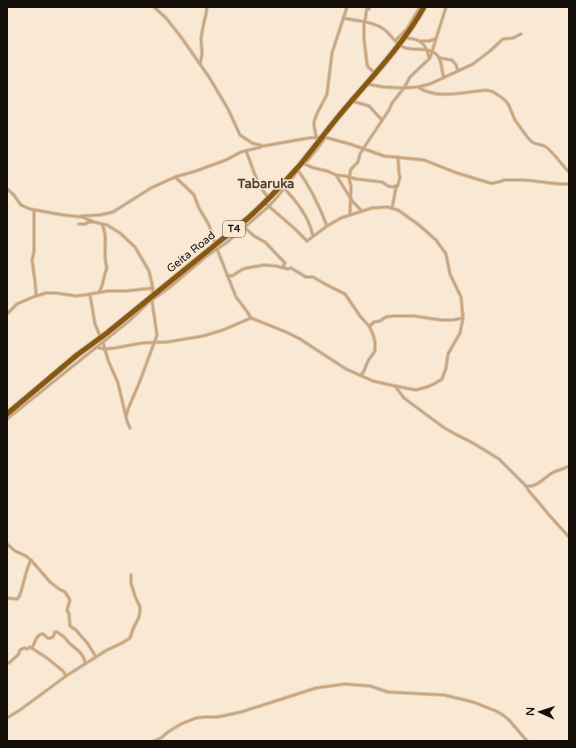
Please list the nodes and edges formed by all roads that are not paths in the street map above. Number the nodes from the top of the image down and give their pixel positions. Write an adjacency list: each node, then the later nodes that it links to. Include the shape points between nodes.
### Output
1 (154, 7): 19 (street, via 166,18)
2 (207, 7): 19 (street, via 201,38)
3 (347, 7): 8 (street)
4 (369, 7): 9 (street)
5 (420, 7): 14 (street)
6 (424, 7): 11 (highway, Geita Road / T4)
7 (446, 7): 12 (street)
8 (343, 18): 9 (street); 30 (street, via 332,53 327,94 314,123)
9 (364, 22): 14 (street, via 379,26); 23 (street, via 367,64)
10 (521, 34): 21 (street, via 503,40)
11 (404, 38): 13 (street); 14 (highway, Geita Road / T4)
12 (435, 39): 13 (street); 16 (street)
13 (420, 41): 15 (street)
14 (397, 42): 15 (street, via 404,48); 23 (highway, Geita Road / T4)
15 (427, 50): 16 (street); 17 (street)
16 (432, 52): 17 (street); 18 (street)
17 (430, 58): 27 (street, via 410,78)
18 (439, 58): 20 (street, via 452,60); 24 (street)
19 (200, 64): 31 (street, via 228,109 240,135 252,143)
20 (457, 67): 21 (street); 22 (street)
21 (464, 68): 22 (street)
22 (458, 72): 24 (street)
23 (375, 73): 25 (highway, Geita Road / T4)
24 (444, 78): 26 (street)
25 (366, 84): 27 (street); 28 (highway, Geita Road / T4)
26 (418, 87): 27 (street); 37 (street, via 444,94 492,91 506,101 531,142 545,147)
27 (404, 88): 29 (street)
28 (352, 101): 29 (street, via 369,106); 30 (highway, Geita Road / T4)
29 (382, 120): 32 (street)
30 (321, 137): 31 (street); 32 (street); 35 (highway, Geita Road / T4)
31 (263, 146): 33 (street)
32 (363, 149): 34 (street, via 384,156); 40 (street, via 358,162 351,169)
33 (246, 151): 39 (street); 46 (street, via 258,182)
34 (398, 157): 41 (street, via 424,160 490,183 519,180); 42 (street)
35 (302, 164): 36 (highway, Geita Road / T4); 38 (street)
36 (297, 169): 43 (highway, Geita Road / T4); 56 (street, via 310,188)
37 (569, 172)
38 (336, 175): 40 (street); 45 (street)
39 (174, 177): 52 (street, via 145,191 113,212); 59 (street, via 194,195 210,225)
40 (349, 178): 42 (street, via 382,182 393,187); 45 (street)
41 (569, 184)
42 (398, 185): 48 (street)
43 (283, 187): 46 (highway, Geita Road / T4); 47 (street); 58 (street, via 306,216)
44 (7, 189): 49 (street, via 21,205)
45 (351, 197): 50 (street); 51 (street)
46 (270, 198): 47 (highway, Geita Road / T4)
47 (266, 205): 57 (street); 58 (street, via 307,241); 59 (highway, Geita Road / T4)
48 (392, 208): 50 (street, via 379,207); 69 (street, via 422,227 446,254 461,297)
49 (34, 210): 52 (street); 65 (street, via 32,261)
50 (362, 211): 51 (street)
51 (350, 215): 56 (street)
52 (80, 216): 53 (street)
53 (94, 222): 54 (street); 55 (street)
54 (79, 224)
55 (102, 224): 62 (street, via 120,233 135,247 150,275); 63 (street, via 107,268)
56 (326, 226): 58 (street)
57 (244, 227): 59 (street, via 226,244); 60 (street, via 265,242 285,263)
58 (313, 236)
59 (216, 247): 61 (street); 66 (highway, Geita Road / T4)
60 (283, 267): 61 (street, via 264,265 246,269 232,276); 70 (street, via 291,268 306,277 313,276 345,294)
61 (227, 275): 68 (street, via 236,297)
62 (153, 288): 63 (street); 66 (street)
63 (99, 292): 64 (street)
64 (90, 295): 65 (street, via 46,293); 71 (street, via 95,324)
65 (36, 296): 67 (street, via 16,304)
66 (153, 298): 71 (highway, Geita Road / T4); 72 (street, via 157,335)
67 (7, 314)
68 (251, 318): 72 (street, via 208,335); 75 (street, via 286,332 342,368)
69 (463, 318): 70 (street, via 446,320 392,316 374,322); 76 (street, via 460,333 448,354 447,367 442,379 419,390)
70 (370, 327): 75 (street, via 375,342 374,351)
71 (102, 339): 73 (street); 74 (street); 77 (highway, Geita Road / T4, via 77,355)
72 (155, 343): 74 (street); 78 (street)
73 (96, 347): 74 (street); 79 (street)
74 (105, 348): 78 (street, via 118,383)
75 (360, 376): 76 (street)
76 (395, 386): 82 (street, via 404,398 443,427 498,459)
77 (7, 414)
78 (126, 417): 80 (street)
79 (7, 419)
80 (130, 428)
81 (569, 466): 82 (street, via 552,473 531,487)
82 (526, 486): 83 (street)
83 (569, 537)
84 (7, 544): 85 (street)
85 (31, 560): 87 (street, via 19,597); 89 (street, via 50,582 65,592 70,600 67,610 70,626 88,644)
86 (131, 575): 89 (street, via 131,583 140,609 139,618 130,638)
87 (7, 598)
88 (32, 648): 90 (street, via 23,648); 91 (street, via 38,635 43,634 49,638 57,632 80,652); 92 (street)
89 (96, 657): 91 (street)
90 (9, 663)
91 (85, 664): 92 (street)
92 (66, 676): 93 (street)
93 (7, 718)
94 (154, 741): 95 (street, via 181,724 198,718 241,712 316,688 345,684 370,686 388,692 444,695 473,702 505,716)
95 (527, 741)

